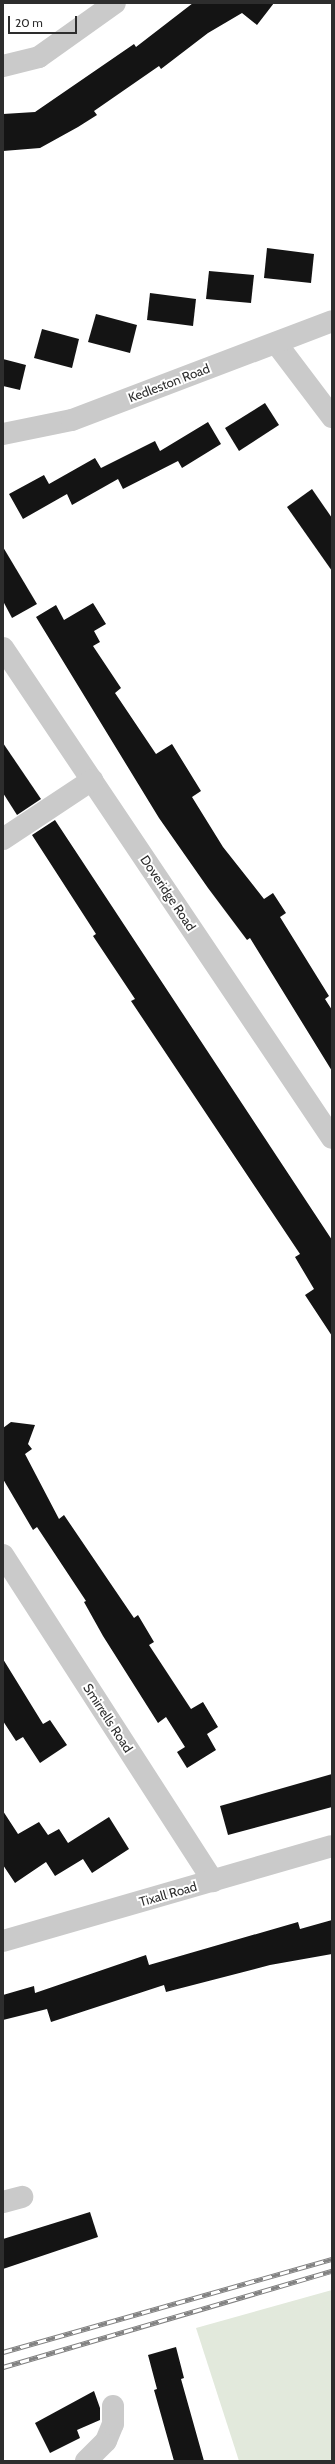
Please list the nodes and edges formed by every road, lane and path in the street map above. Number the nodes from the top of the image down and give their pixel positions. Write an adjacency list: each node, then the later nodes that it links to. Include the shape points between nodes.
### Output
1 (115, 3): 2 (street, via 39,58)
2 (3, 66)
3 (332, 321): 4 (street, Kedleston Road)
4 (276, 343): 5 (street); 6 (street, Kedleston Road, via 72,420)
5 (332, 417)
6 (3, 434)
7 (3, 648): 8 (street, Doveridge Road)
8 (92, 780): 9 (street); 10 (street, Doveridge Road)
9 (3, 839)
10 (332, 1138)
11 (3, 1555): 13 (street, Smirrells Road)
12 (332, 1846): 13 (street, Tixall Road)
13 (213, 1881): 14 (street, Tixall Road)
14 (3, 1942)
15 (113, 2406): 16 (street, via 113,2424 106,2441)
16 (86, 2461)

